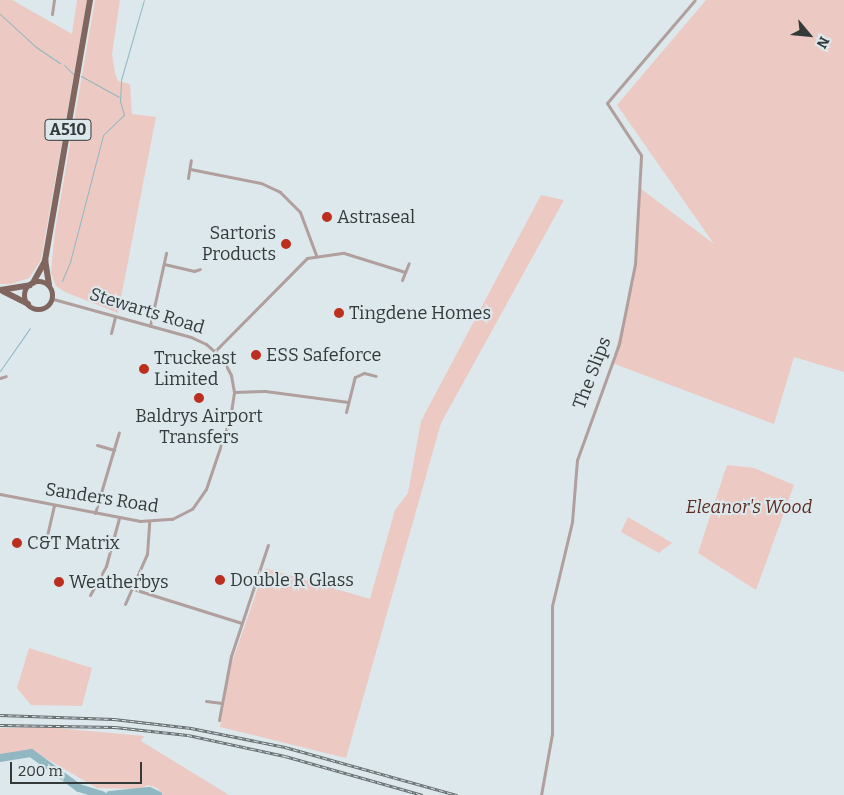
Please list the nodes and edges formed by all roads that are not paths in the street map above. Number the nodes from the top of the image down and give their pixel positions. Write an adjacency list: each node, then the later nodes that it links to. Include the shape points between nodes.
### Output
1 (54, 0): 4 (street)
2 (90, 0): 10 (main road, A510)
3 (695, 0): 48 (street, The Slips, via 607,103 641,155 636,264 620,344 577,460 572,522 552,606 552,734)
4 (52, 14)
5 (192, 160): 6 (street)
6 (190, 169): 7 (street); 9 (street, via 261,184 280,192 300,212)
7 (188, 178)
8 (166, 253): 12 (street)
9 (316, 255): 14 (street, via 350,254); 24 (street, via 295,267)
10 (45, 261): 16 (main road, A510); 17 (main road, A510)
11 (409, 263): 14 (street)
12 (164, 264): 13 (street, via 194,271); 22 (street)
13 (200, 269)
14 (405, 272): 15 (street)
15 (402, 280)
16 (32, 284): 17 (main road); 18 (main road); 20 (main road, via 25,294)
17 (49, 286): 19 (main road)
18 (1, 290): 20 (main road)
19 (53, 299): 20 (main road, via 42,310); 21 (street, Stewarts Road)
20 (28, 304)
21 (115, 317): 22 (street, Stewarts Road); 23 (street)
22 (150, 326): 24 (street, Stewarts Road, via 191,336)
23 (111, 333)
24 (215, 351): 28 (street, Stewarts Road, via 228,368)
25 (6, 376): 27 (street)
26 (376, 376): 29 (street, via 364,373 355,377)
27 (0, 378)
28 (234, 392): 29 (street, via 265,391); 38 (street, Sanders Road, via 230,418 202,496 192,509 179,516)
29 (348, 402): 30 (street)
30 (346, 412)
31 (119, 432): 33 (street)
32 (97, 445): 33 (street)
33 (114, 450): 36 (street)
34 (0, 494): 35 (street, Sanders Road)
35 (54, 505): 36 (street, Sanders Road); 39 (street)
36 (95, 513): 37 (street, Sanders Road)
37 (119, 518): 38 (street, Sanders Road); 42 (street, via 106,566)
38 (149, 522): 41 (street, via 147,554)
39 (46, 540)
40 (268, 546): 44 (street)
41 (130, 588): 43 (street); 44 (street)
42 (90, 595)
43 (125, 604)
44 (242, 623): 46 (street, via 228,666)
45 (206, 701): 46 (street)
46 (222, 703): 47 (street)
47 (219, 720)
48 (540, 795)

